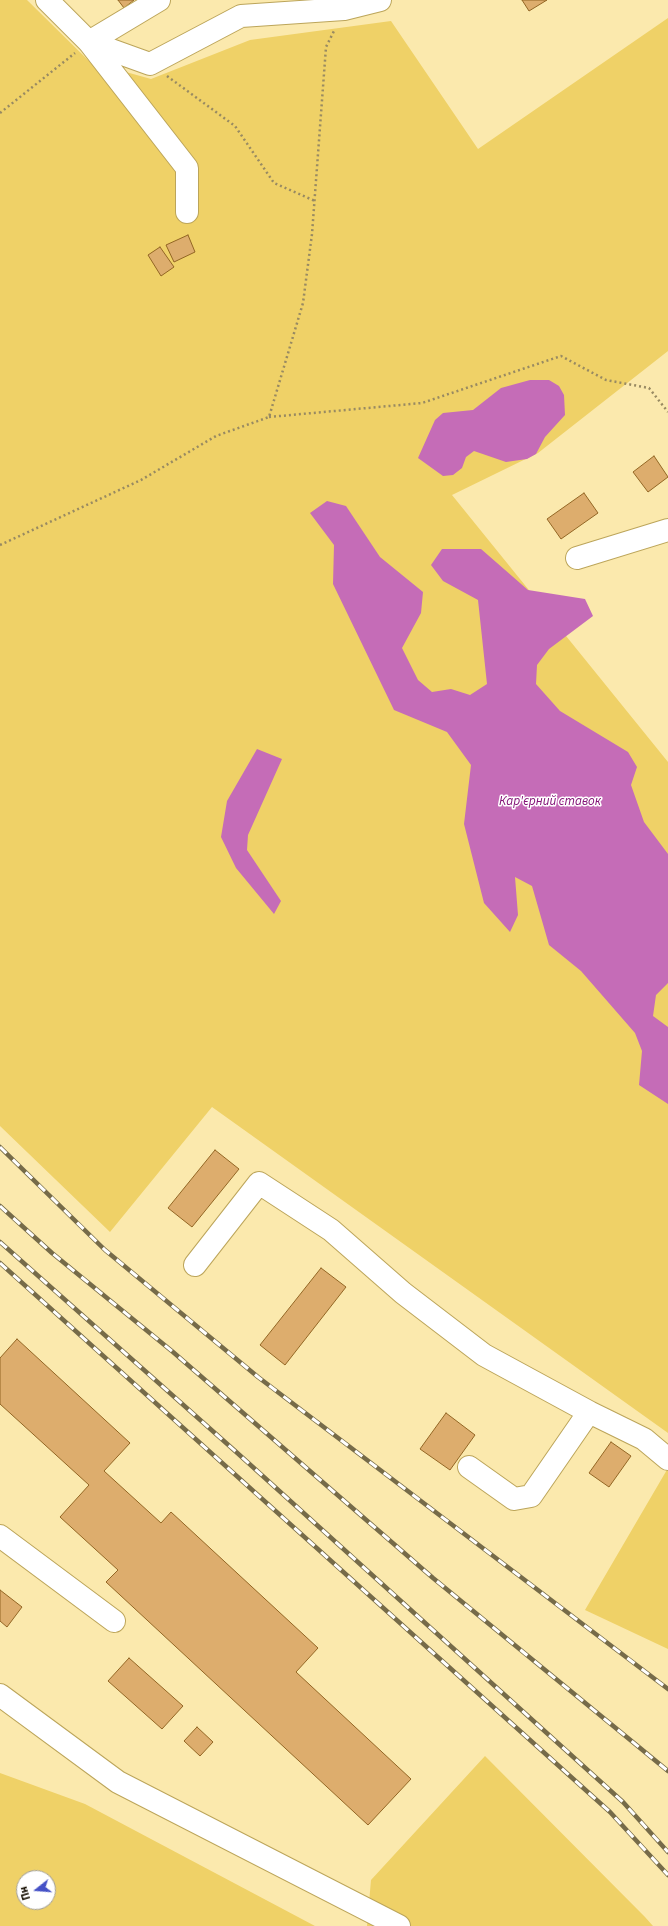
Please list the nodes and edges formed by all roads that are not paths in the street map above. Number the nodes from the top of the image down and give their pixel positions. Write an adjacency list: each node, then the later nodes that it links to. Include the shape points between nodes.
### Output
1 (47, 0): 4 (street)
2 (159, 0): 4 (street)
3 (380, 0): 4 (street, via 344,10 241,16 150,64)
4 (89, 42): 5 (street, via 186,168)
5 (187, 212)
6 (668, 530): 7 (street)
7 (577, 558)
8 (195, 1265): 9 (street, via 259,1183 331,1230 403,1293 484,1355)
9 (590, 1412): 10 (street, via 644,1440); 11 (street, via 531,1496 514,1498)
10 (668, 1459)
11 (469, 1467)
12 (0, 1536): 13 (street)
13 (114, 1622)
14 (0, 1695): 15 (street, via 118,1782)
15 (399, 1926)

